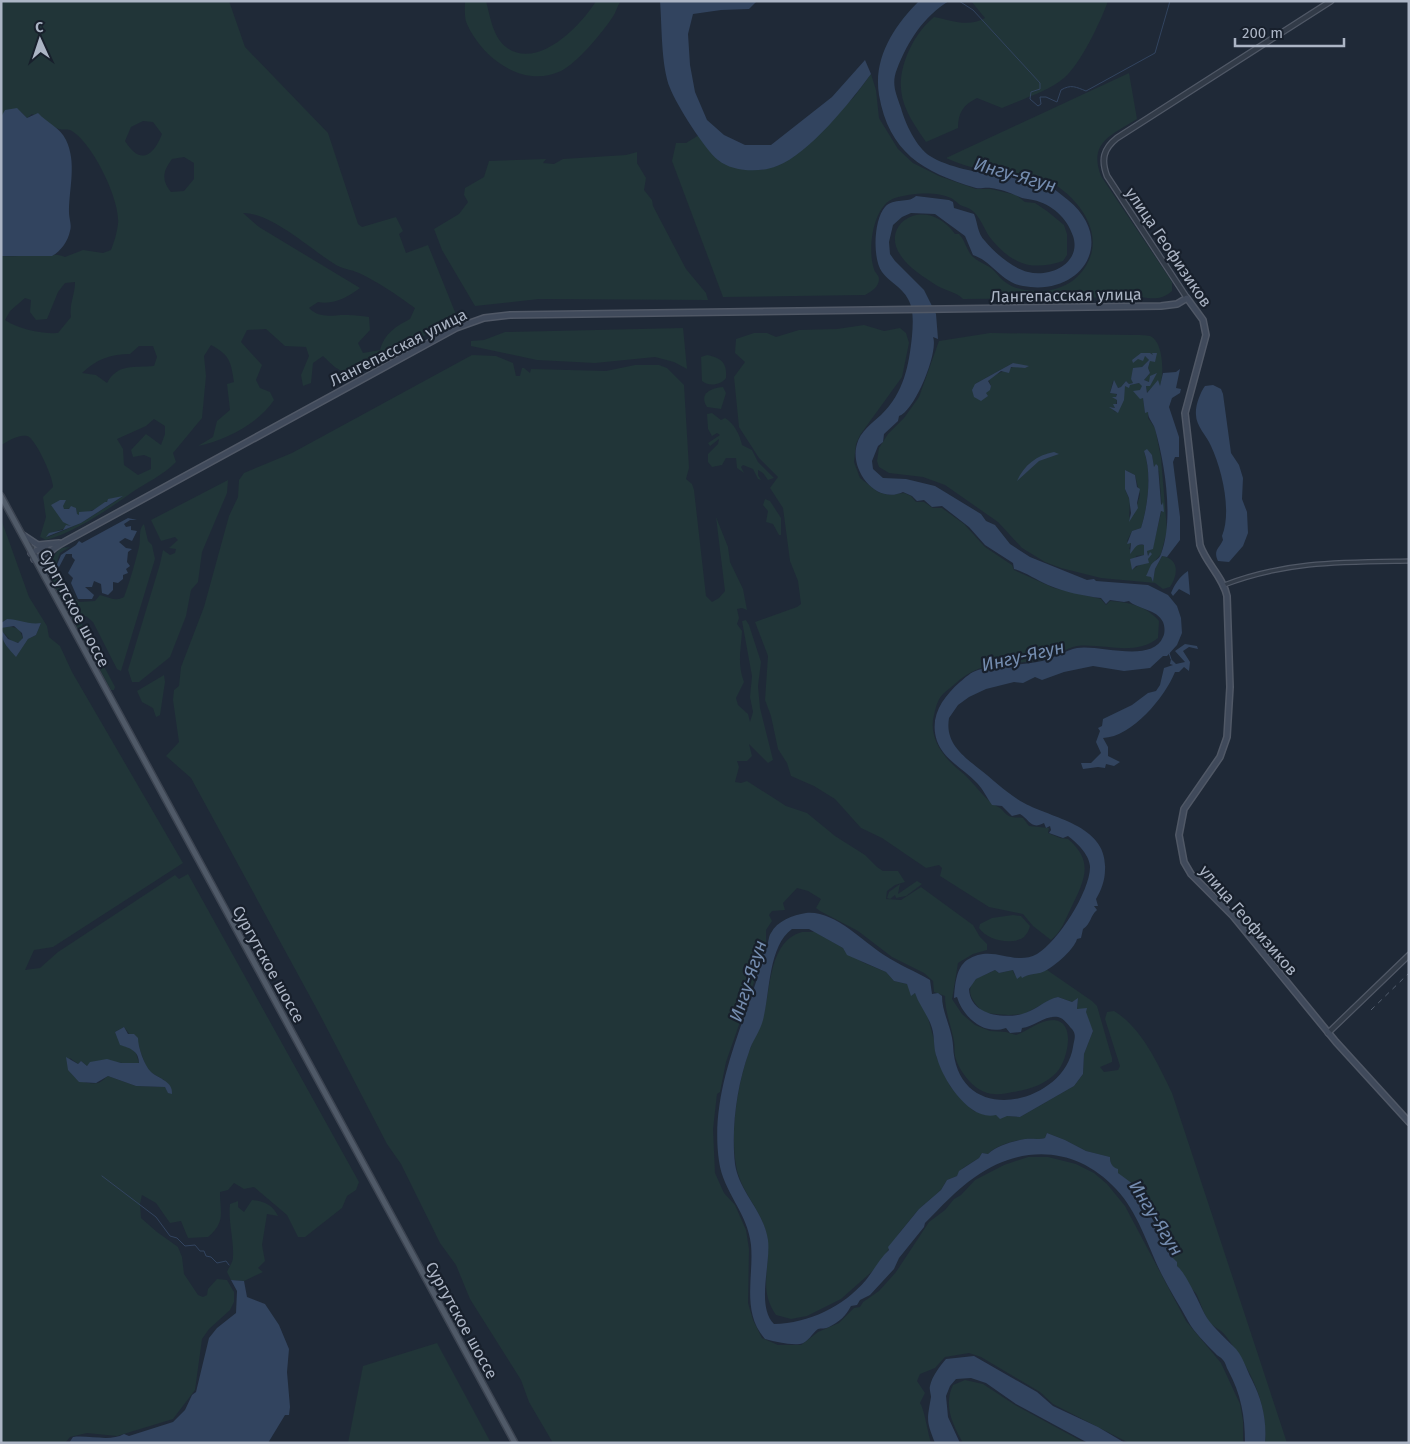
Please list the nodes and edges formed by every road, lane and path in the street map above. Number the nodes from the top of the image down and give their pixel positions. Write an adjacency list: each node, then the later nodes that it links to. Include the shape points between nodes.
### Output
1 (1331, 1): 2 (street, улица Геофизиков, via 1117,138 1105,150 1103,165 1107,176)
2 (1187, 298): 5 (main road, Лангепасская улица, via 1177,304 1161,306 510,315 476,320); 11 (main road, улица Геофизиков, via 1203,320 1206,335 1185,413 1198,531 1204,556)
3 (1, 496): 4 (main road, Сургутское шоссе)
4 (20, 531): 6 (main road, via 31,542); 8 (main road, Сургутское шоссе)
5 (66, 541): 6 (main road); 7 (main road)
6 (46, 546): 8 (main road)
7 (56, 546): 9 (main road); 12 (main road, via 43,564)
8 (31, 553): 9 (main road, Сургутское шоссе)
9 (34, 559): 12 (main road, Сургутское шоссе)
10 (1409, 561): 11 (street, via 1302,564 1262,572)
11 (1224, 585): 14 (main road, улица Геофизиков, via 1228,612 1229,728 1220,757 1184,809 1179,826 1181,855 1191,874 1233,916)
12 (53, 593): 16 (main road, Сургутское шоссе)
13 (1409, 955): 14 (street)
14 (1328, 1033): 15 (main road, улица Геофизиков)
15 (1409, 1122)
16 (515, 1443)

